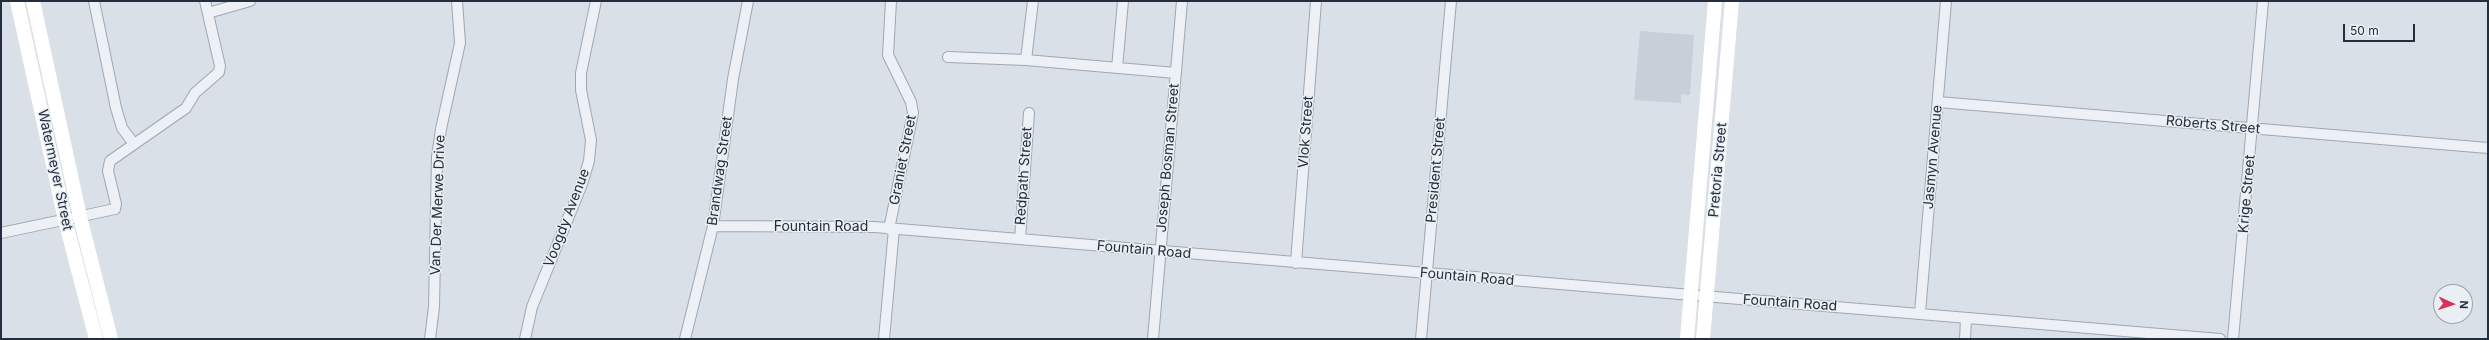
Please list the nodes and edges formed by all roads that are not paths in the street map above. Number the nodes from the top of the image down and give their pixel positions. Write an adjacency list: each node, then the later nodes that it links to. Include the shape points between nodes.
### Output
1 (17, 1): 30 (main road, Watermeyer Street)
2 (33, 1): 29 (main road, Watermeyer Street)
3 (94, 1): 27 (street, via 116,108 122,128)
4 (205, 1): 19 (street)
5 (250, 1): 19 (street)
6 (457, 1): 44 (street, Van Der Merwe Drive, via 460,43 437,157 434,306)
7 (596, 1): 45 (street, Voogdy Avenue, via 581,74 581,90 591,140 588,165 532,307)
8 (748, 1): 31 (street, Brandwag Street, via 732,79)
9 (891, 1): 32 (street, Graniet Street, via 888,56 911,102 913,113)
10 (1033, 1): 21 (street)
11 (1123, 1): 22 (street)
12 (1182, 1): 23 (street, Joseph Bosman Street)
13 (1316, 1): 36 (street, Vlok Street)
14 (1451, 1): 37 (street, President Street)
15 (1715, 1): 38 (main road, Pretoria Street)
16 (1732, 1): 39 (main road, Pretoria Street)
17 (1946, 1): 24 (street, Jasmyn Avenue)
18 (2263, 1): 26 (street, Krige Street)
19 (208, 13): 27 (street, via 220,66 219,72 195,92 186,108)
20 (948, 57): 21 (street)
21 (1026, 60): 22 (street)
22 (1117, 68): 23 (street)
23 (1176, 73): 35 (street, Joseph Bosman Street)
24 (1938, 102): 26 (street, Roberts Street); 40 (street, Jasmyn Avenue)
25 (1029, 113): 34 (street, Redpath Street)
26 (2253, 129): 28 (street, Roberts Street); 54 (street, Krige Street)
27 (134, 144): 29 (street, via 113,159 109,166 115,209)
28 (2488, 148)
29 (80, 217): 30 (street); 43 (main road, Watermeyer Street)
30 (65, 220): 33 (street); 42 (main road, Watermeyer Street)
31 (713, 226): 32 (street, Fountain Road); 46 (street, Brandwag Street)
32 (892, 229): 34 (street, Fountain Road); 47 (street, Graniet Street)
33 (1, 233)
34 (1020, 239): 35 (street, Fountain Road)
35 (1160, 251): 36 (street, Fountain Road); 48 (street, Joseph Bosman Street)
36 (1296, 262): 37 (street, Fountain Road)
37 (1427, 273): 38 (street, Fountain Road); 49 (street, President Street)
38 (1691, 295): 39 (street, Fountain Road); 50 (main road, Pretoria Street)
39 (1707, 297): 40 (street, Fountain Road); 51 (main road, Pretoria Street)
40 (1920, 313): 41 (street, Fountain Road)
41 (1966, 319): 52 (street); 53 (street, Fountain Road)
42 (96, 339)
43 (112, 339)
44 (430, 339)
45 (524, 339)
46 (685, 339)
47 (884, 339)
48 (1153, 339)
49 (1421, 339)
50 (1687, 339)
51 (1703, 339)
52 (1965, 339)
53 (2220, 339)
54 (2234, 339)

